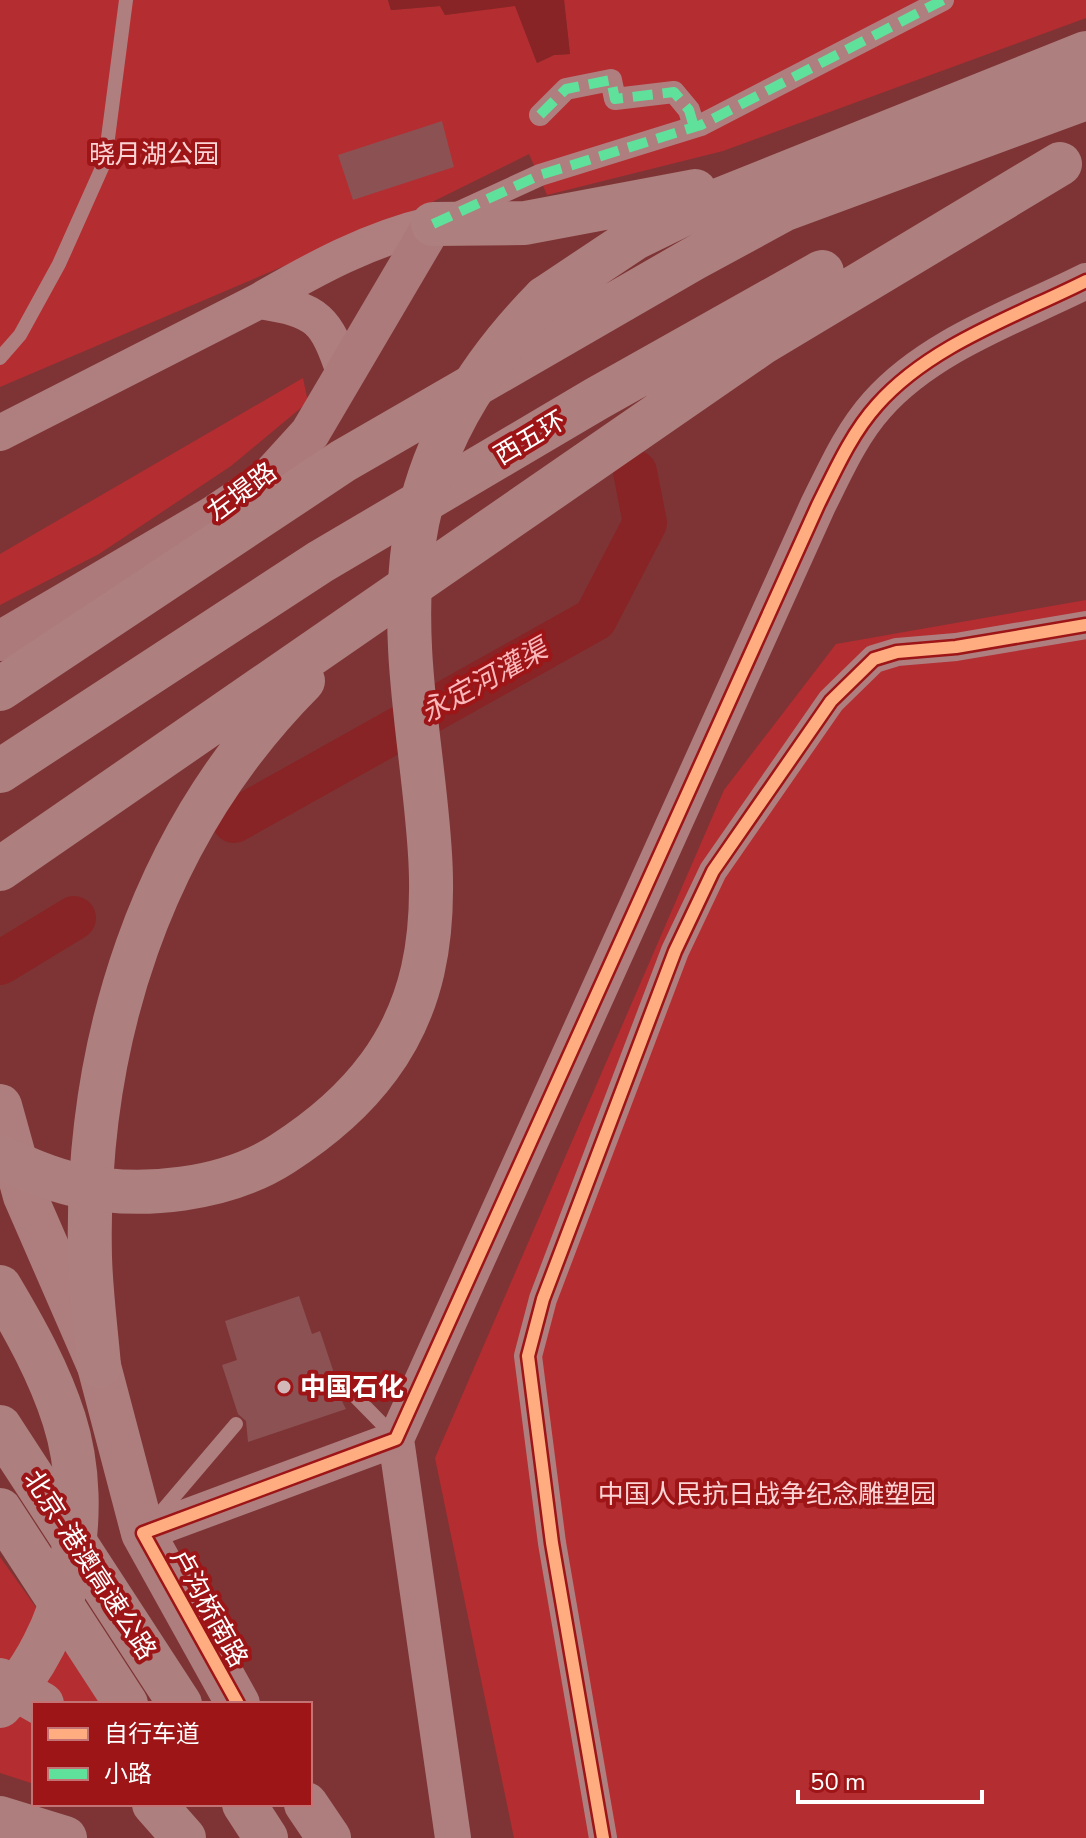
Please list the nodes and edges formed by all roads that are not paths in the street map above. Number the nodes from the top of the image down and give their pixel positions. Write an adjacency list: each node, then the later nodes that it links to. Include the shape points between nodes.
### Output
1 (126, 0): 12 (lane, via 105,161 59,264 20,335)
2 (943, 0): 6 (street)
3 (1086, 53): 8 (highway)
4 (1086, 98): 18 (highway, via 785,209 343,461)
5 (540, 115): 6 (street, via 566,89 611,80 615,99 674,92 689,110)
6 (694, 127): 9 (street, via 540,175)
7 (1073, 159): 15 (highway, via 762,343); 19 (highway, 西五环, via 825,270 596,399 320,562)
8 (779, 173): 9 (highway, via 582,215 525,223); 22 (highway, bridge, via 635,238 545,298 509,334 444,440 415,539 409,593 428,802 431,910 425,956 395,1046 342,1113 272,1161 216,1181 165,1190 78,1186)
9 (433, 224): 11 (street, via 343,253); 13 (main road, 左堤路)
10 (1086, 281): 29 (street, via 938,354 876,406 848,446)
11 (259, 301): 13 (street, via 294,306 323,322); 14 (street)
12 (0, 358)
13 (345, 375): 17 (main road, 左堤路, via 310,433 268,479)
14 (0, 433)
15 (369, 615): 20 (highway); 25 (highway, via 279,705 220,780 171,864 135,949 111,1026 97,1111 90,1258)
16 (1086, 625): 49 (street, via 874,659 831,701 713,871 675,951 543,1299 528,1356 552,1543)
17 (0, 641)
18 (0, 689)
19 (0, 771)
20 (0, 869)
21 (0, 1106): 23 (highway, 卢沟桥南路)
22 (0, 1157)
23 (12, 1190): 25 (highway, 卢沟桥南路)
24 (0, 1287): 37 (highway, bridge, via 47,1375 65,1423 75,1523 69,1575 55,1618 36,1657)
25 (99, 1366): 31 (highway, 卢沟桥南路)
26 (344, 1385): 29 (lane)
27 (236, 1424): 31 (lane)
28 (0, 1427): 35 (highway, 北京-港澳高速公路)
29 (396, 1439): 31 (street); 48 (street)
30 (0, 1510): 34 (highway, 北京-港澳高速公路)
31 (143, 1533): 36 (highway, 卢沟桥南路)
32 (0, 1680): 33 (highway)
33 (38, 1702)
34 (125, 1702)
35 (179, 1702)
36 (237, 1702)
37 (0, 1706)
38 (156, 1806): 44 (highway)
39 (192, 1806): 45 (highway)
40 (245, 1806): 46 (highway)
41 (307, 1806): 47 (highway)
42 (0, 1818): 43 (highway)
43 (65, 1838)
44 (184, 1838)
45 (213, 1838)
46 (266, 1838)
47 (329, 1838)
48 (453, 1838)
49 (603, 1838)

